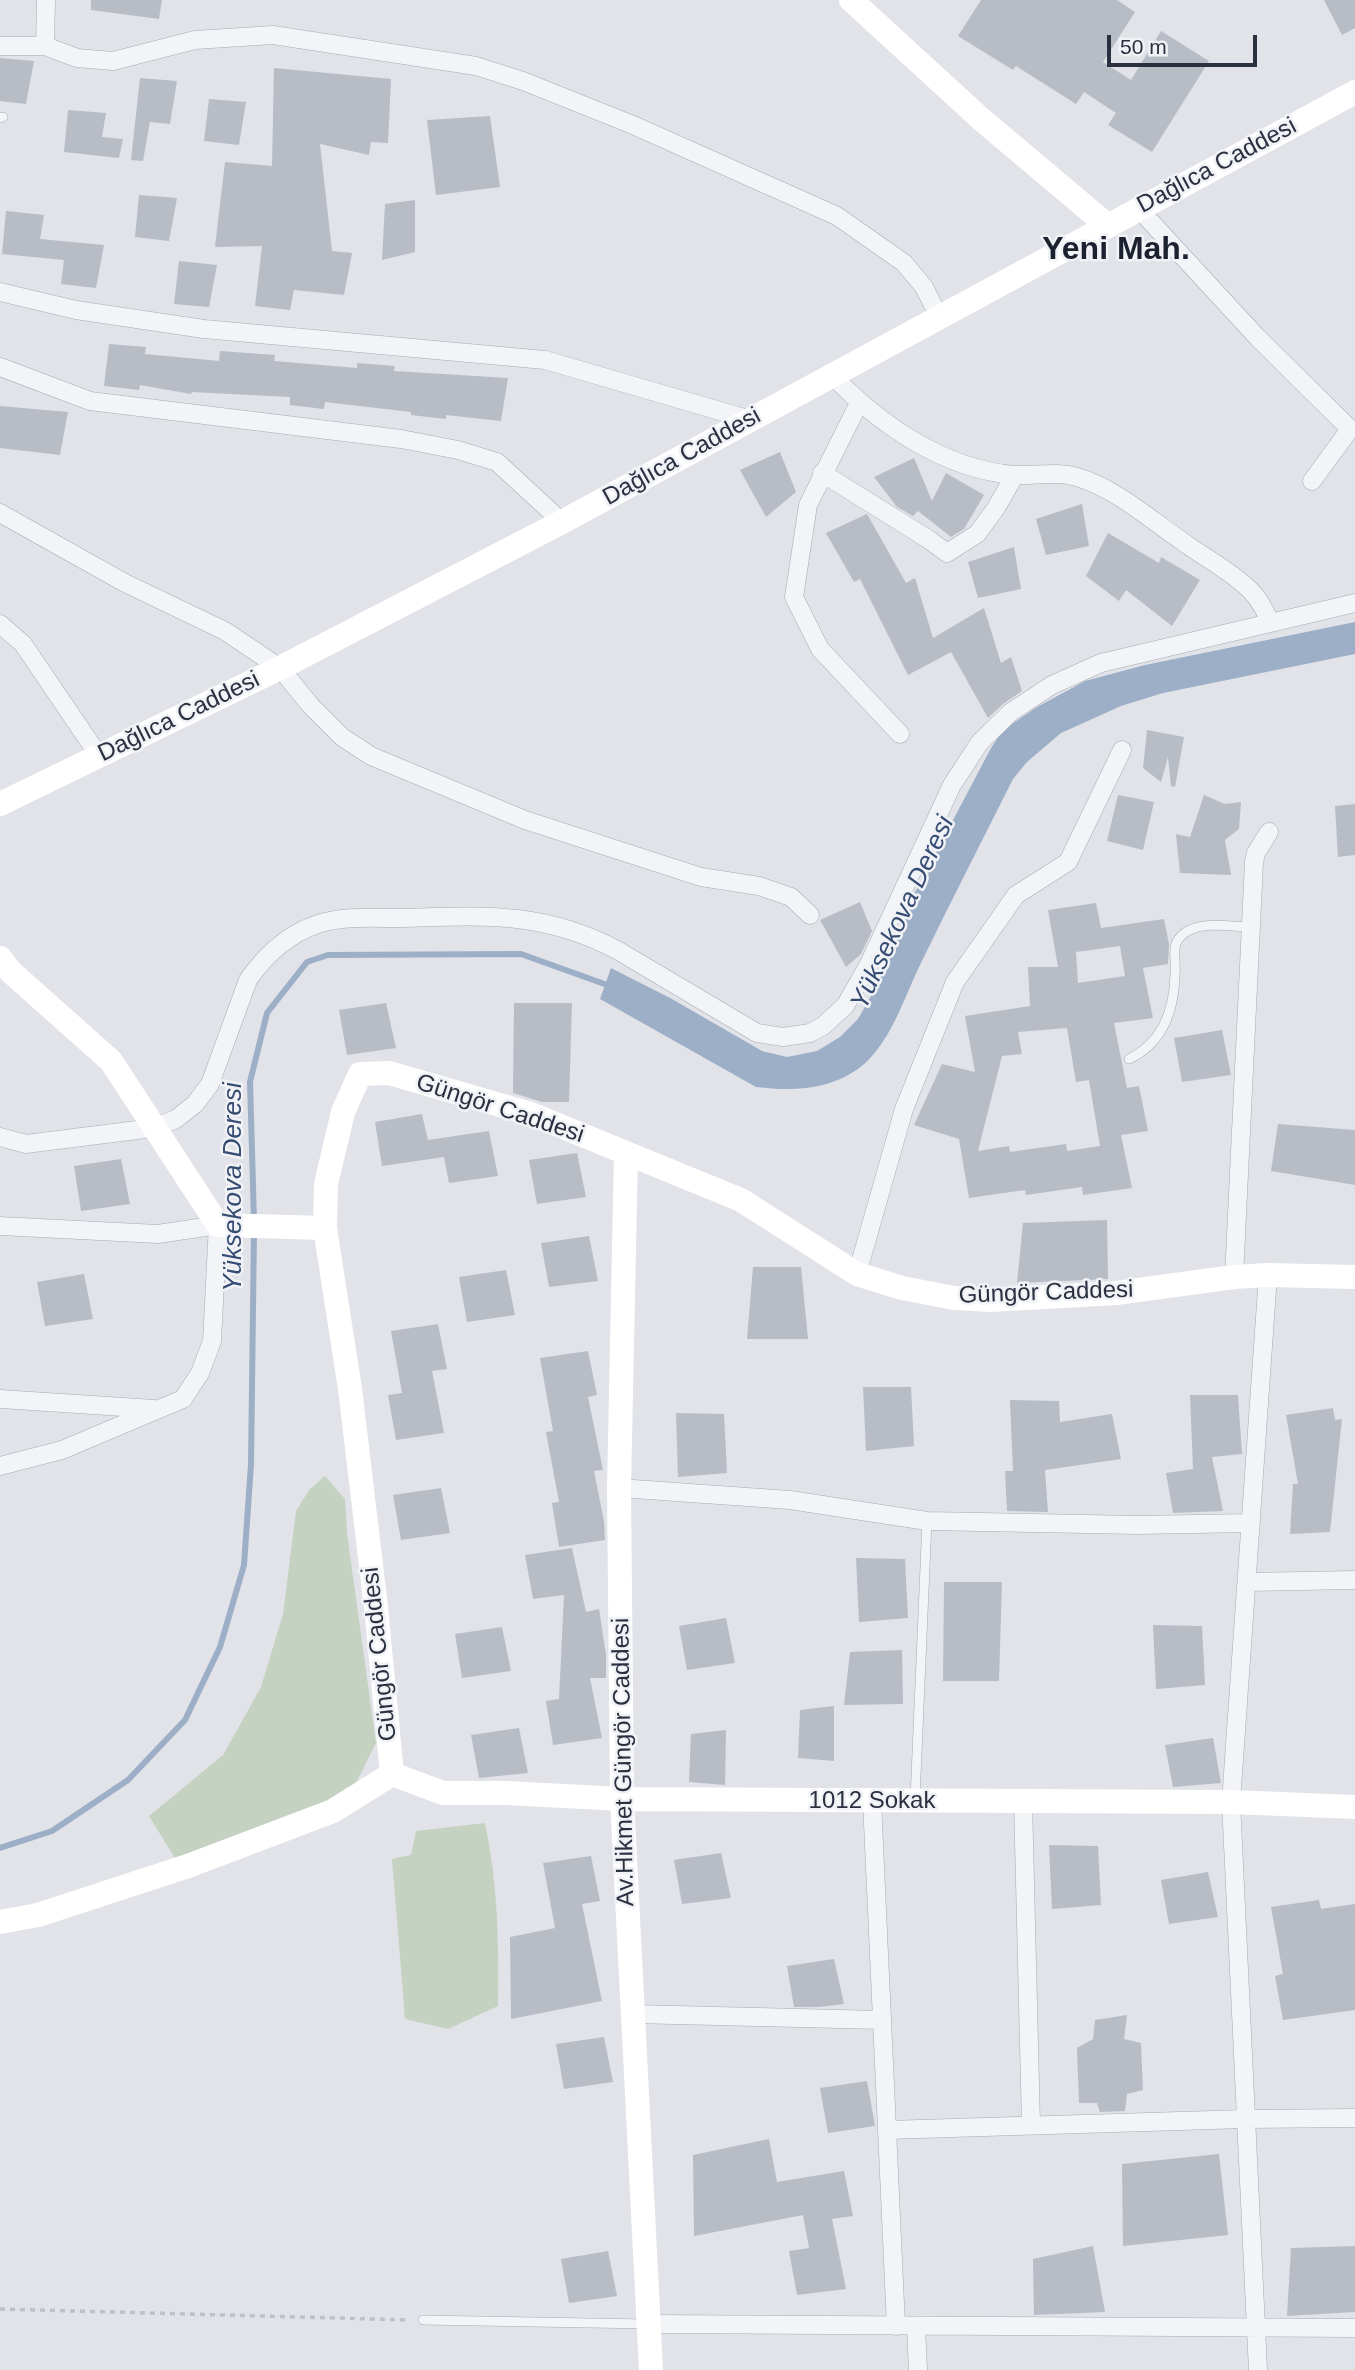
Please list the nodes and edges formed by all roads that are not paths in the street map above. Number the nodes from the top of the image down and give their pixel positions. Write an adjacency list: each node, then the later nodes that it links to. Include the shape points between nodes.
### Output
1 (46, 0): 4 (street)
2 (851, 0): 7 (street, via 981,119)
3 (0, 46): 4 (street)
4 (45, 46): 9 (street, via 78,58 113,61 195,40 273,35 476,66 523,80 837,216 904,263 924,287)
5 (1355, 92): 6 (street, Dağlıca Caddesi)
6 (1139, 209): 7 (street, Dağlıca Caddesi); 16 (street, via 1350,429)
7 (1108, 226): 9 (street, Dağlıca Caddesi)
8 (0, 292): 13 (street, via 76,310 204,329 544,360)
9 (939, 317): 11 (street, Dağlıca Caddesi)
10 (0, 368): 18 (street, via 90,401 458,450 497,462)
11 (832, 375): 12 (street); 13 (street, Dağlıca Caddesi)
12 (859, 403): 14 (street); 15 (street, via 929,449)
13 (751, 420): 18 (street, Dağlıca Caddesi)
14 (822, 473): 15 (street, via 947,553 977,534); 23 (street, via 808,505 794,597 820,649)
15 (1015, 475): 20 (street, via 1052,473 1108,491 1240,581 1261,603)
16 (1312, 481)
17 (0, 513): 22 (street, via 125,583 225,631)
18 (562, 522): 22 (street, Dağlıca Caddesi)
19 (1355, 603): 20 (street)
20 (1270, 622): 32 (street, via 1101,663 1052,685 992,728 951,785 845,1006 810,1032 783,1037 757,1033 597,939 553,924 507,916 336,919 300,931 258,965 203,1095 176,1119)
21 (0, 624): 25 (street, via 23,644)
22 (280, 668): 25 (street, Dağlıca Caddesi); 28 (street, via 342,737 372,756 525,820 701,877 791,898)
23 (900, 734)
24 (1122, 750): 38 (street, via 1068,862 1016,895 955,982 904,1109)
25 (99, 756): 26 (street, Dağlıca Caddesi)
26 (0, 804)
27 (1269, 832): 29 (street, via 1254,862)
28 (810, 915)
29 (1251, 927): 31 (lane, via 1199,927 1178,939 1166,1021 1154,1042); 40 (street)
30 (0, 958): 32 (street, via 111,1061)
31 (1129, 1059)
32 (153, 1128): 33 (street, via 26,1144); 35 (street)
33 (0, 1137)
34 (626, 1153): 37 (street, Güngör Caddesi, via 518,1110 389,1073 360,1074 343,1112 326,1184); 38 (street, Güngör Caddesi, via 741,1200); 45 (street, Av.Hikmet Güngör Caddesi)
35 (218, 1225): 36 (street, via 158,1234); 37 (street); 43 (street, via 212,1341 200,1373 183,1399)
36 (0, 1226)
37 (325, 1228): 50 (street, Güngör Caddesi, via 350,1390)
38 (857, 1274): 40 (street, Güngör Caddesi, via 902,1289 991,1300 1116,1293)
39 (1268, 1275): 40 (street, Güngör Caddesi); 41 (street, Güngör Caddesi); 47 (street)
40 (1234, 1277)
41 (1355, 1277)
42 (0, 1399): 43 (street)
43 (158, 1409): 44 (street, via 62,1450)
44 (0, 1466)
45 (619, 1488): 46 (street, via 790,1500); 51 (street, Av.Hikmet Güngör Caddesi)
46 (927, 1521): 47 (street); 53 (lane)
47 (1251, 1523): 49 (street)
48 (1355, 1580): 49 (street)
49 (1247, 1582): 55 (street)
50 (392, 1774): 51 (street, 1012 Sokak, via 443,1793); 57 (street, via 333,1811 188,1866 38,1915)
51 (622, 1799): 52 (street, 1012 Sokak); 58 (street, Av.Hikmet Güngör Caddesi)
52 (872, 1801): 53 (street, 1012 Sokak); 59 (street)
53 (915, 1801): 54 (street, 1012 Sokak)
54 (1023, 1801): 55 (street, 1012 Sokak); 62 (street)
55 (1231, 1802): 56 (street, 1012 Sokak); 61 (street)
56 (1355, 1807)
57 (0, 1922)
58 (633, 2014): 59 (street); 65 (street, Av.Hikmet Güngör Caddesi)
59 (882, 2020): 63 (street)
60 (1355, 2118): 61 (street)
61 (1245, 2119): 62 (street); 68 (street)
62 (1031, 2125): 63 (street)
63 (887, 2130): 66 (street)
64 (423, 2320): 65 (lane)
65 (649, 2325): 66 (street); 70 (street, Av.Hikmet Güngör Caddesi)
66 (897, 2326): 67 (street)
67 (916, 2326): 68 (street); 71 (street)
68 (1254, 2328): 69 (street); 72 (street)
69 (1355, 2328)
70 (651, 2370)
71 (918, 2370)
72 (1258, 2370)

